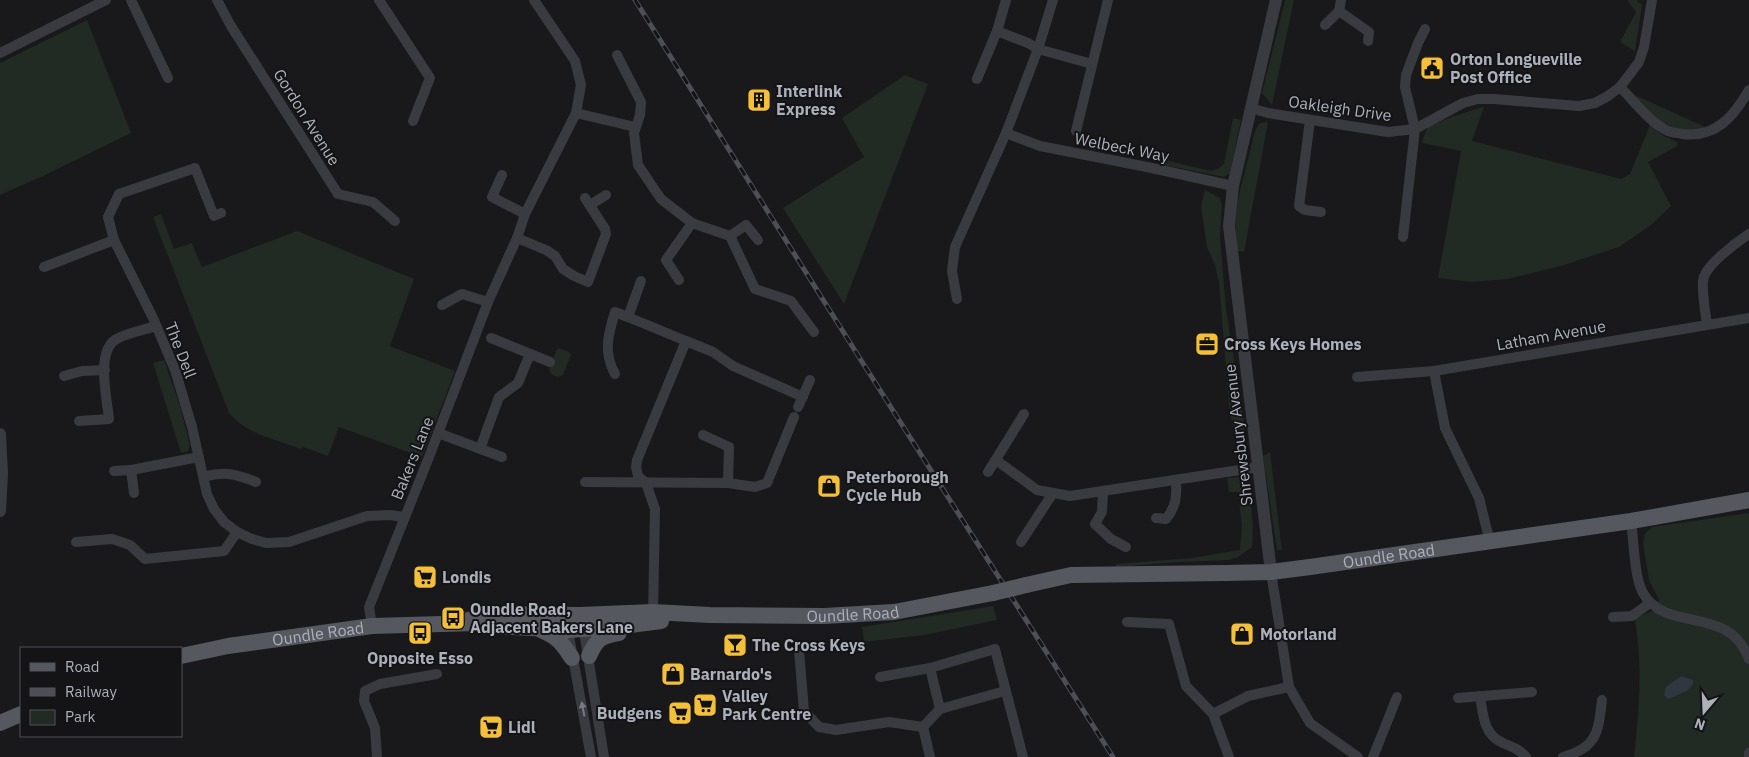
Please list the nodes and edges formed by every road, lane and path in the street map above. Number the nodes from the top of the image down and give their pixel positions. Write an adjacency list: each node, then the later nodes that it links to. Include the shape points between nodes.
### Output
1 (106, 0): 18 (street)
2 (131, 0): 21 (street)
3 (217, 0): 39 (street, Gordon Avenue, via 338,194 373,202)
4 (379, 0): 28 (street, via 430,78)
5 (534, 0): 26 (street, Bakers Lane, via 574,61 581,85)
6 (1006, 0): 15 (street)
7 (1053, 0): 17 (street)
8 (1108, 0): 20 (street, Welbeck Way)
9 (1276, 0): 25 (street, Shrewsbury Avenue)
10 (1341, 0): 12 (street)
11 (1652, 0): 23 (street, Oakleigh Drive, via 1639,62)
12 (1339, 12): 13 (street); 16 (street, via 1369,32)
13 (1325, 25)
14 (1425, 29): 30 (street, via 1406,75 1405,87)
15 (997, 31): 17 (street); 22 (street)
16 (1368, 41)
17 (1038, 49): 20 (street); 32 (street)
18 (0, 53)
19 (617, 54): 29 (street, via 641,102)
20 (1092, 64): 31 (street, Welbeck Way)
21 (168, 78)
22 (977, 80)
23 (1620, 87): 24 (street, via 1652,120 1670,132 1690,134 1708,133 1726,122); 30 (street, Oakleigh Drive, via 1594,103 1580,106 1478,99 1463,103)
24 (1749, 90)
25 (1250, 108): 27 (street, Oakleigh Drive); 34 (street, Shrewsbury Avenue)
26 (576, 113): 29 (street); 38 (street, Bakers Lane)
27 (1310, 120): 30 (street, Oakleigh Drive, via 1388,132); 36 (street, via 1299,206)
28 (413, 121)
29 (635, 127): 40 (street, via 638,165 661,199)
30 (1415, 129): 43 (street)
31 (1076, 131)
32 (1006, 133): 34 (street, Welbeck Way, via 1040,146); 50 (street, via 955,247 952,271)
33 (502, 174): 38 (street, via 492,197)
34 (1233, 186): 80 (street, Shrewsbury Avenue, via 1230,242)
35 (606, 195): 44 (street, via 588,202 606,234 586,286 563,269 556,256)
36 (1321, 212)
37 (221, 213): 45 (street, The Dell, via 214,216 195,168 119,194 108,217)
38 (525, 214): 44 (street, Bakers Lane)
39 (395, 221)
40 (692, 223): 42 (street); 48 (street, via 666,260)
41 (1749, 234): 55 (street, via 1709,268 1702,279)
42 (730, 236): 46 (street, via 746,225); 57 (street, via 755,289 791,301)
43 (1403, 237)
44 (517, 238): 51 (street, Bakers Lane)
45 (114, 240): 47 (street); 56 (street, The Dell)
46 (758, 240)
47 (44, 267)
48 (680, 280)
49 (641, 281): 53 (street)
50 (957, 299)
51 (488, 302): 52 (street, via 462,294); 73 (street, Bakers Lane)
52 (442, 306)
53 (628, 317): 59 (street); 64 (street, via 615,312 610,326 607,352)
54 (1748, 321): 55 (street, Latham Avenue)
55 (1707, 324): 63 (street, Latham Avenue)
56 (156, 326): 62 (street, via 114,340 104,360); 77 (street, The Dell, via 175,370)
57 (814, 332)
58 (491, 338): 60 (street)
59 (686, 341): 68 (street); 88 (street, via 637,460 638,476)
60 (530, 354): 61 (street); 76 (street, via 518,383 499,397)
61 (550, 362)
62 (104, 370): 65 (street); 72 (street, via 109,419)
63 (1434, 370): 66 (street, Latham Avenue); 101 (street, via 1445,428 1479,498)
64 (614, 374)
65 (64, 376)
66 (1357, 378)
67 (810, 380): 68 (street)
68 (803, 397): 69 (street)
69 (798, 407)
70 (1024, 414): 79 (street)
71 (794, 417): 89 (street, via 767,483 755,487)
72 (79, 421)
73 (438, 432): 76 (street); 95 (street, Bakers Lane)
74 (0, 434): 94 (street)
75 (703, 435): 89 (street, via 729,447)
76 (480, 449): 78 (street)
77 (199, 457): 81 (street); 84 (street, The Dell)
78 (502, 457)
79 (996, 460): 83 (street); 92 (street, via 1037,490)
80 (1259, 467): 85 (street); 103 (street, Shrewsbury Avenue)
81 (131, 470): 82 (street); 91 (street)
82 (114, 471)
83 (988, 472)
84 (204, 477): 86 (street, via 216,473 234,474); 98 (street, The Dell, via 214,508 224,522)
85 (1176, 481): 90 (street); 96 (street, via 1174,510 1166,519)
86 (256, 482)
87 (585, 482): 88 (street)
88 (646, 483): 89 (street); 106 (street, via 655,509)
89 (728, 483)
90 (1103, 492): 92 (street, via 1070,496); 102 (street, via 1102,512 1095,524 1111,539)
91 (134, 493)
92 (1053, 493): 100 (street)
93 (1749, 500): 97 (main road, Oundle Road)
94 (0, 511)
95 (404, 517): 98 (street, The Dell, via 367,516 289,542 266,543); 111 (street, Bakers Lane, via 369,607)
96 (1156, 518)
97 (1631, 522): 101 (main road, Oundle Road); 104 (street, via 1638,577 1642,592)
98 (238, 532): 99 (street, via 224,551 145,560 130,545 112,539)
99 (76, 542)
100 (1021, 542)
101 (1490, 542): 103 (main road, Oundle Road)
102 (1126, 547)
103 (1271, 572): 105 (main road, Oundle Road, bridge, via 1094,573 894,612); 121 (street)
104 (1650, 603): 107 (street, via 1632,616); 117 (street, via 1666,612 1710,623 1730,632 1739,639)
105 (710, 616): 106 (main road, Oundle Road); 115 (main road, via 601,637)
106 (653, 617): 108 (main road, Oundle Road)
107 (1613, 617)
108 (574, 622): 110 (main road, Oundle Road, via 494,614); 112 (main road, Oundle Road); 115 (street); 116 (street)
109 (1127, 622): 130 (street, via 1170,624 1186,686)
110 (455, 623): 111 (main road, Oundle Road); 112 (main road, Oundle Road)
111 (372, 626): 114 (main road, Oundle Road, via 228,646)
112 (536, 628): 116 (main road, via 560,640)
113 (799, 650): 132 (street, via 804,711 819,727 836,730 889,722)
114 (182, 656)
115 (589, 656): 137 (street)
116 (572, 658): 136 (street, one-way to 116)
117 (1749, 659)
118 (930, 668): 120 (street); 122 (street, via 995,649); 128 (street)
119 (437, 674): 135 (street, via 380,684 365,690 364,701 375,728)
120 (880, 677)
121 (1289, 687): 130 (street, via 1248,696); 141 (street, via 1310,723)
122 (1005, 691): 128 (street); 139 (street)
123 (1532, 692): 125 (street)
124 (1397, 696): 142 (street)
125 (1480, 696): 126 (street); 143 (street, via 1484,723 1490,734 1523,752)
126 (1458, 698)
127 (1602, 700): 134 (street, via 1597,732 1582,749)
128 (940, 709): 132 (street)
129 (20, 714): 131 (main road)
130 (1214, 714): 140 (street)
131 (1, 720)
132 (923, 727): 138 (street)
133 (1749, 753): 144 (street)
134 (1566, 756)
135 (377, 757)
136 (590, 757)
137 (604, 757)
138 (930, 757)
139 (1023, 757)
140 (1229, 757)
141 (1358, 757)
142 (1373, 757)
143 (1526, 757)
144 (1749, 757)

